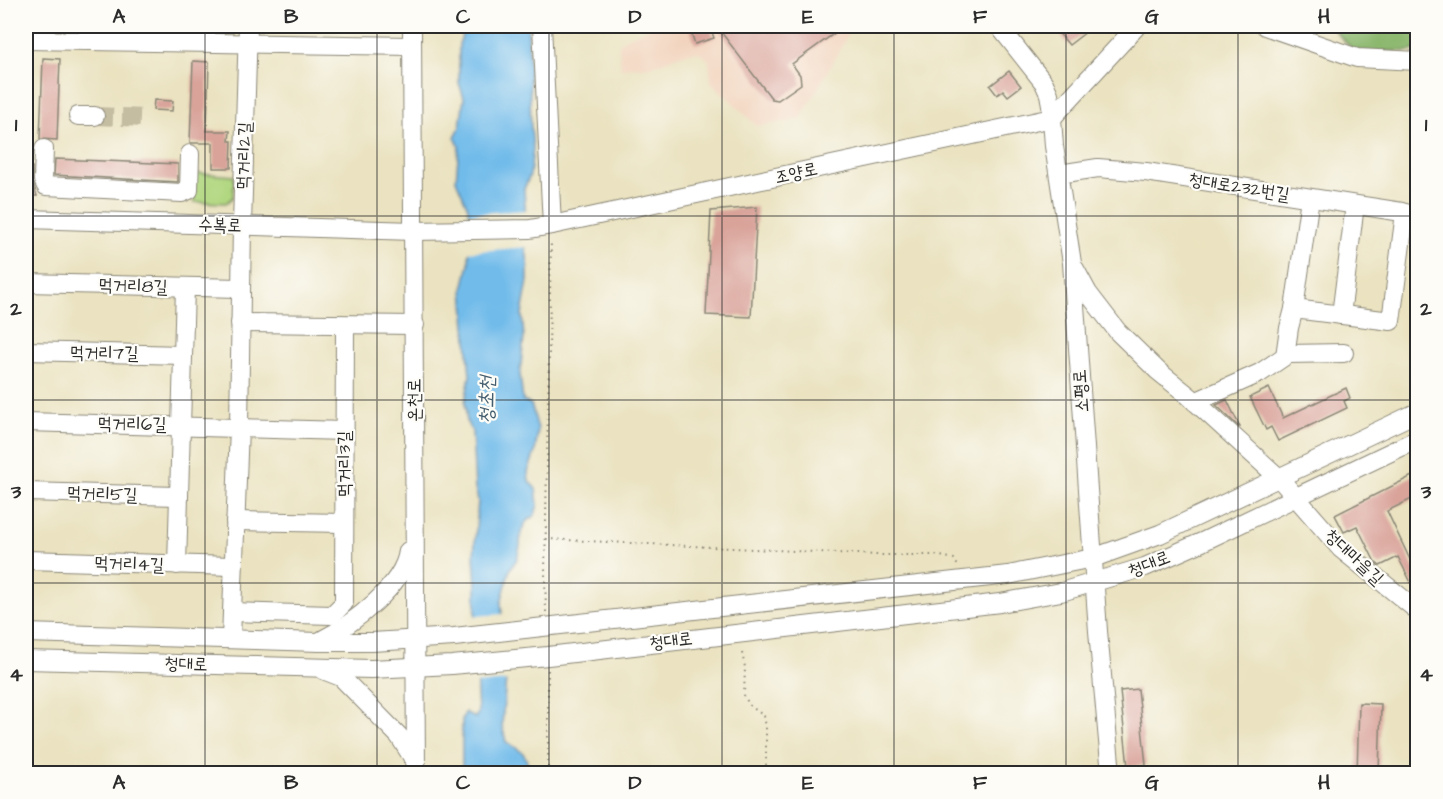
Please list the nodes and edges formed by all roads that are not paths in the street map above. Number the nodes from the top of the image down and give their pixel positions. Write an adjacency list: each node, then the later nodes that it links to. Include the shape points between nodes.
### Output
1 (412, 26): 9 (street, 온천로)
2 (542, 26): 20 (street)
3 (999, 26): 11 (street, 소평로, via 1044,83)
4 (1137, 26): 11 (street)
5 (1265, 26): 10 (street, via 1357,58)
6 (88, 33): 7 (street); 8 (street)
7 (247, 34): 9 (street); 19 (street, 먹거리2길)
8 (26, 40)
9 (412, 46): 21 (street, 온천로)
10 (1418, 61)
11 (1052, 118): 14 (street, 소평로); 20 (street, 조양로)
12 (44, 149): 13 (street, via 46,186 183,193 189,187)
13 (190, 154)
14 (1059, 174): 15 (street, 청대로232번길, via 1098,168 1146,172); 22 (street, 소평로)
15 (1310, 198): 16 (street, 청대로232번길); 26 (street)
16 (1355, 205): 17 (street, 청대로232번길); 27 (street)
17 (1412, 215): 27 (street, via 1391,321)
18 (26, 219): 19 (street, 수복로)
19 (242, 225): 21 (street, 수복로); 25 (street, 먹거리2길)
20 (552, 225): 21 (street, 조양로, via 530,229)
21 (414, 231): 30 (street, 온천로)
22 (1072, 263): 35 (street, via 1118,332); 49 (street, 소평로)
23 (26, 283): 24 (street, 먹거리8길)
24 (185, 288): 25 (street, 먹거리8길); 33 (street)
25 (240, 288): 28 (street, 먹거리2길)
26 (1294, 309): 27 (street); 34 (street)
27 (1341, 315)
28 (240, 322): 29 (street); 39 (street, 먹거리2길)
29 (345, 325): 30 (street); 40 (street, 먹거리3길)
30 (414, 325): 46 (street, 온천로)
31 (26, 351): 33 (street, 먹거리7길)
32 (1344, 353): 34 (street)
33 (183, 355): 38 (street)
34 (1285, 356): 35 (street, via 1260,373)
35 (1196, 402): 42 (street)
36 (1418, 412): 42 (street, 청대로)
37 (26, 422): 38 (street, 먹거리6길)
38 (181, 426): 39 (street, 먹거리6길); 44 (street)
39 (239, 427): 40 (street); 47 (street, 먹거리2길)
40 (344, 431): 48 (street, 먹거리3길)
41 (1418, 439): 45 (street, 청대로)
42 (1279, 478): 45 (street); 49 (street, 청대로, via 1175,528)
43 (26, 492): 44 (street, 먹거리5길)
44 (178, 496): 51 (street)
45 (1295, 497): 53 (street, 청대로, via 1169,557); 54 (street, 청대마을길, via 1341,549)
46 (413, 511): 58 (street, 온천로); 59 (street, via 407,563 396,580 356,619)
47 (234, 521): 48 (street); 52 (street, 먹거리2길)
48 (344, 523): 55 (street, 먹거리3길, via 344,603 332,615)
49 (1093, 558): 53 (street, 소평로); 58 (street, 청대로, via 967,581)
50 (26, 560): 51 (street, 먹거리4길)
51 (177, 565): 52 (street, 먹거리4길)
52 (232, 566): 55 (street, 먹거리2길)
53 (1094, 583): 61 (street, 청대로, via 980,605 548,656); 64 (street, 소평로)
54 (1418, 611)
55 (232, 612): 57 (street, 먹거리2길)
56 (26, 633): 57 (street, 청대로)
57 (231, 639): 59 (street, 청대로)
58 (414, 640): 59 (street, 청대로); 61 (street, 온천로)
59 (319, 642)
60 (26, 660): 62 (street, 청대로)
61 (414, 667): 62 (street, 청대로); 63 (street, 온천로)
62 (315, 668): 63 (street, via 341,677 399,736)
63 (416, 768)
64 (1111, 774)

